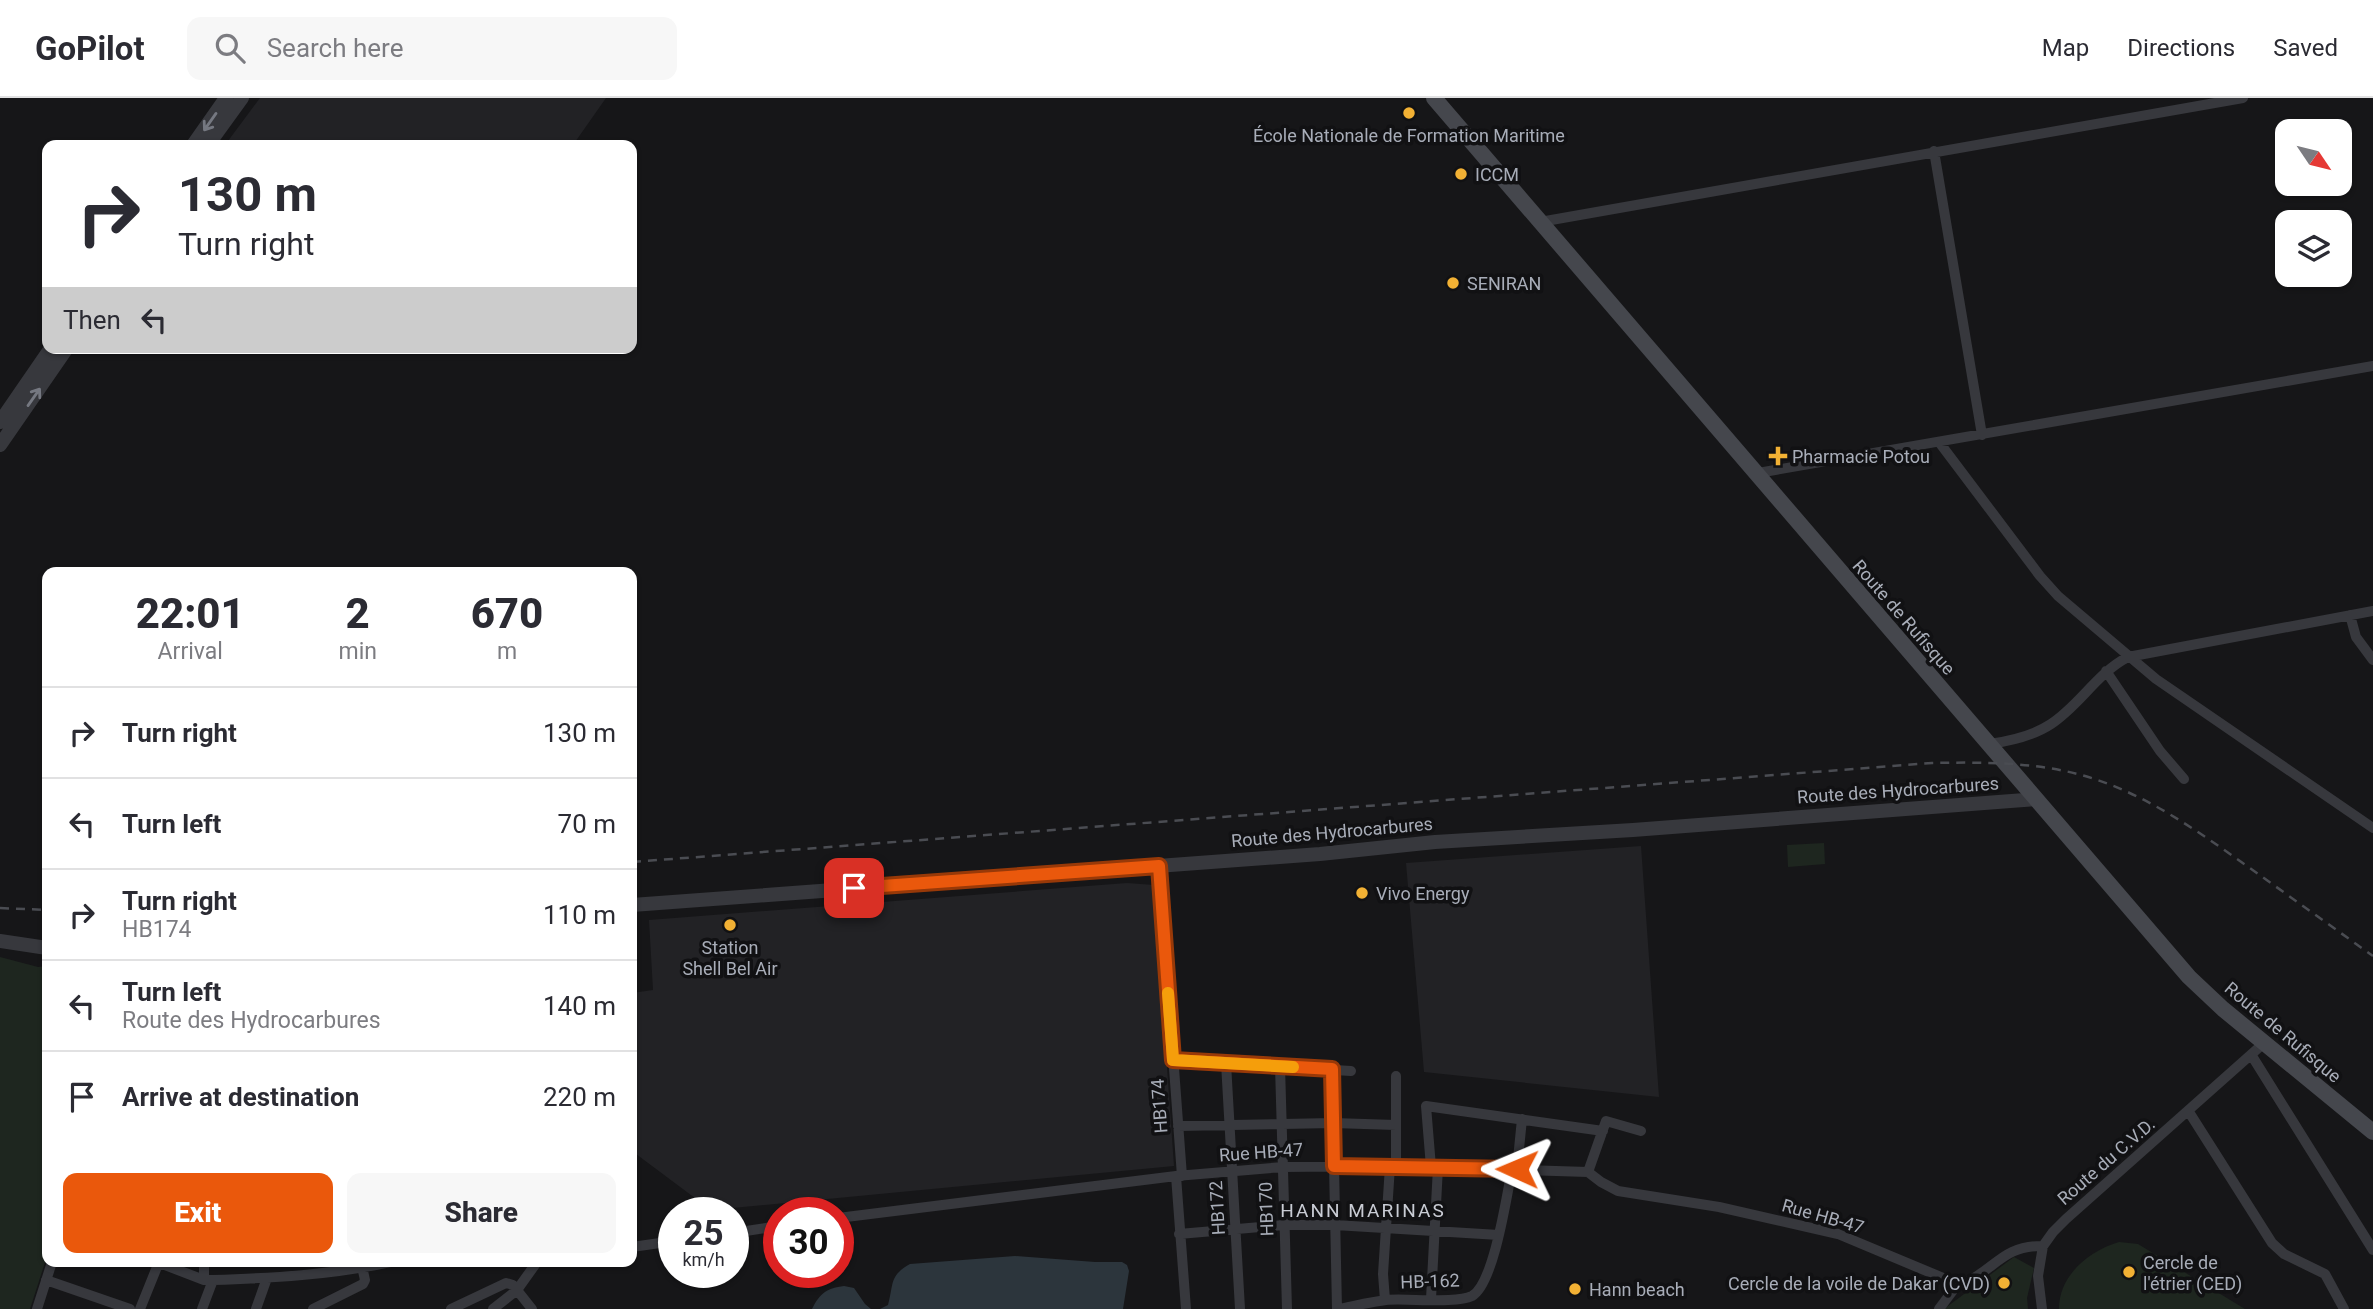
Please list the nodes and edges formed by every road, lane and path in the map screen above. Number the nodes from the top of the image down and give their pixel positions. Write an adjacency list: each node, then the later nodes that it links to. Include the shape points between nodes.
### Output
1 (226, 98): 5 (street, one-way to 5)
2 (242, 98): 6 (street)
3 (1434, 98): 8 (main road, Route de Rufisque)
4 (2243, 98): 7 (street)
5 (197, 140)
6 (212, 140)
7 (1934, 151): 8 (street); 13 (street)
8 (1540, 222): 16 (main road, Route de Rufisque)
9 (47, 354): 12 (street)
10 (63, 354): 15 (street, one-way to 10)
11 (2373, 366): 13 (street)
12 (0, 422)
13 (1982, 435): 14 (street)
14 (1939, 442): 16 (street); 19 (street, via 2040,576)
15 (0, 445)
16 (1758, 473): 22 (main road, Route de Rufisque)
17 (2373, 611): 18 (street)
18 (2350, 615): 19 (street); 20 (street, via 2356,637)
19 (2128, 657): 21 (street); 25 (street)
20 (2373, 660)
21 (2106, 671): 22 (street, via 2050,725); 23 (street)
22 (1989, 744): 24 (main road, Route de Rufisque)
23 (2184, 779)
24 (2036, 799): 26 (street, Route des Hydrocarbures); 30 (main road, Route de Rufisque, via 2189,977)
25 (2373, 828)
26 (1159, 866): 27 (street, Route des Hydrocarbures); 32 (street, HB174)
27 (637, 905)
28 (0, 941): 29 (street)
29 (42, 947)
30 (2264, 1043): 31 (street, Route du C.V.D.); 47 (main road, Route de Rufisque)
31 (2252, 1056): 38 (street, Route du C.V.D.); 67 (street)
32 (1173, 1060): 33 (street); 44 (street, HB174)
33 (1226, 1063): 34 (street); 42 (street, HB172)
34 (1280, 1066): 35 (street); 41 (street, HB170)
35 (1332, 1069): 36 (street); 40 (street)
36 (1351, 1070)
37 (1396, 1076): 43 (street)
38 (2189, 1112): 66 (street, Route du C.V.D., via 2066,1219); 97 (street, via 2272,1243 2325,1274)
39 (1522, 1119): 45 (street); 51 (street, via 1426,1106); 52 (street, HB-162)
40 (1333, 1123): 41 (street); 43 (street); 48 (street)
41 (1281, 1124): 42 (street); 50 (street, HB170)
42 (1230, 1125): 44 (street); 53 (street, HB172)
43 (1396, 1125): 49 (street)
44 (1178, 1126): 55 (street, HB174)
45 (1604, 1126): 46 (street); 54 (street)
46 (1641, 1131)
47 (2373, 1132)
48 (1334, 1166): 49 (street, Rue HB-47); 50 (street, Rue HB-47); 57 (street)
49 (1393, 1166): 51 (street, Rue HB-47); 59 (street)
50 (1283, 1167): 53 (street, Rue HB-47); 58 (street, HB170)
51 (1434, 1167): 52 (street, Rue HB-47); 61 (street)
52 (1515, 1169): 54 (street, Rue HB-47); 63 (street, HB-162)
53 (1232, 1171): 55 (street, Rue HB-47); 60 (street, HB172)
54 (1588, 1172): 78 (street, Rue HB-47, via 1618,1191 1719,1207 1838,1234)
55 (1179, 1176): 56 (street, Rue HB-47); 62 (street, HB174)
56 (854, 1216)
57 (1335, 1224): 58 (street); 59 (street); 94 (street)
58 (1284, 1225): 60 (street); 93 (street, HB170)
59 (1385, 1226): 61 (street); 81 (street)
60 (1235, 1229): 62 (street); 92 (street, HB172)
61 (1435, 1230): 63 (street); 80 (street)
62 (1179, 1234): 91 (street, HB174)
63 (1499, 1235): 80 (street, HB-162, via 1479,1291 1464,1299)
64 (658, 1243): 65 (street)
65 (637, 1246)
66 (2043, 1247): 78 (street, via 2011,1251); 96 (street, via 2038,1276)
67 (2373, 1250)
68 (50, 1267): 76 (street)
69 (156, 1267): 84 (street)
70 (172, 1267): 77 (street)
71 (205, 1267): 77 (street)
72 (347, 1267): 75 (street)
73 (362, 1267): 87 (street, via 365,1280 359,1287)
74 (533, 1267): 79 (street)
75 (267, 1278): 77 (street); 86 (street)
76 (46, 1280): 82 (street); 83 (street)
77 (208, 1280): 85 (street)
78 (1960, 1285): 95 (street)
79 (517, 1290): 88 (street, via 506,1283); 89 (street); 90 (street)
80 (1431, 1299): 81 (street, HB-162)
81 (1385, 1300): 94 (street, HB-162)
82 (37, 1309)
83 (130, 1309)
84 (140, 1309)
85 (202, 1309)
86 (256, 1309)
87 (313, 1309)
88 (451, 1309)
89 (493, 1309)
90 (532, 1309)
91 (1186, 1309)
92 (1240, 1309)
93 (1287, 1309)
94 (1338, 1309)
95 (1939, 1309)
96 (2042, 1309)
97 (2344, 1309)

